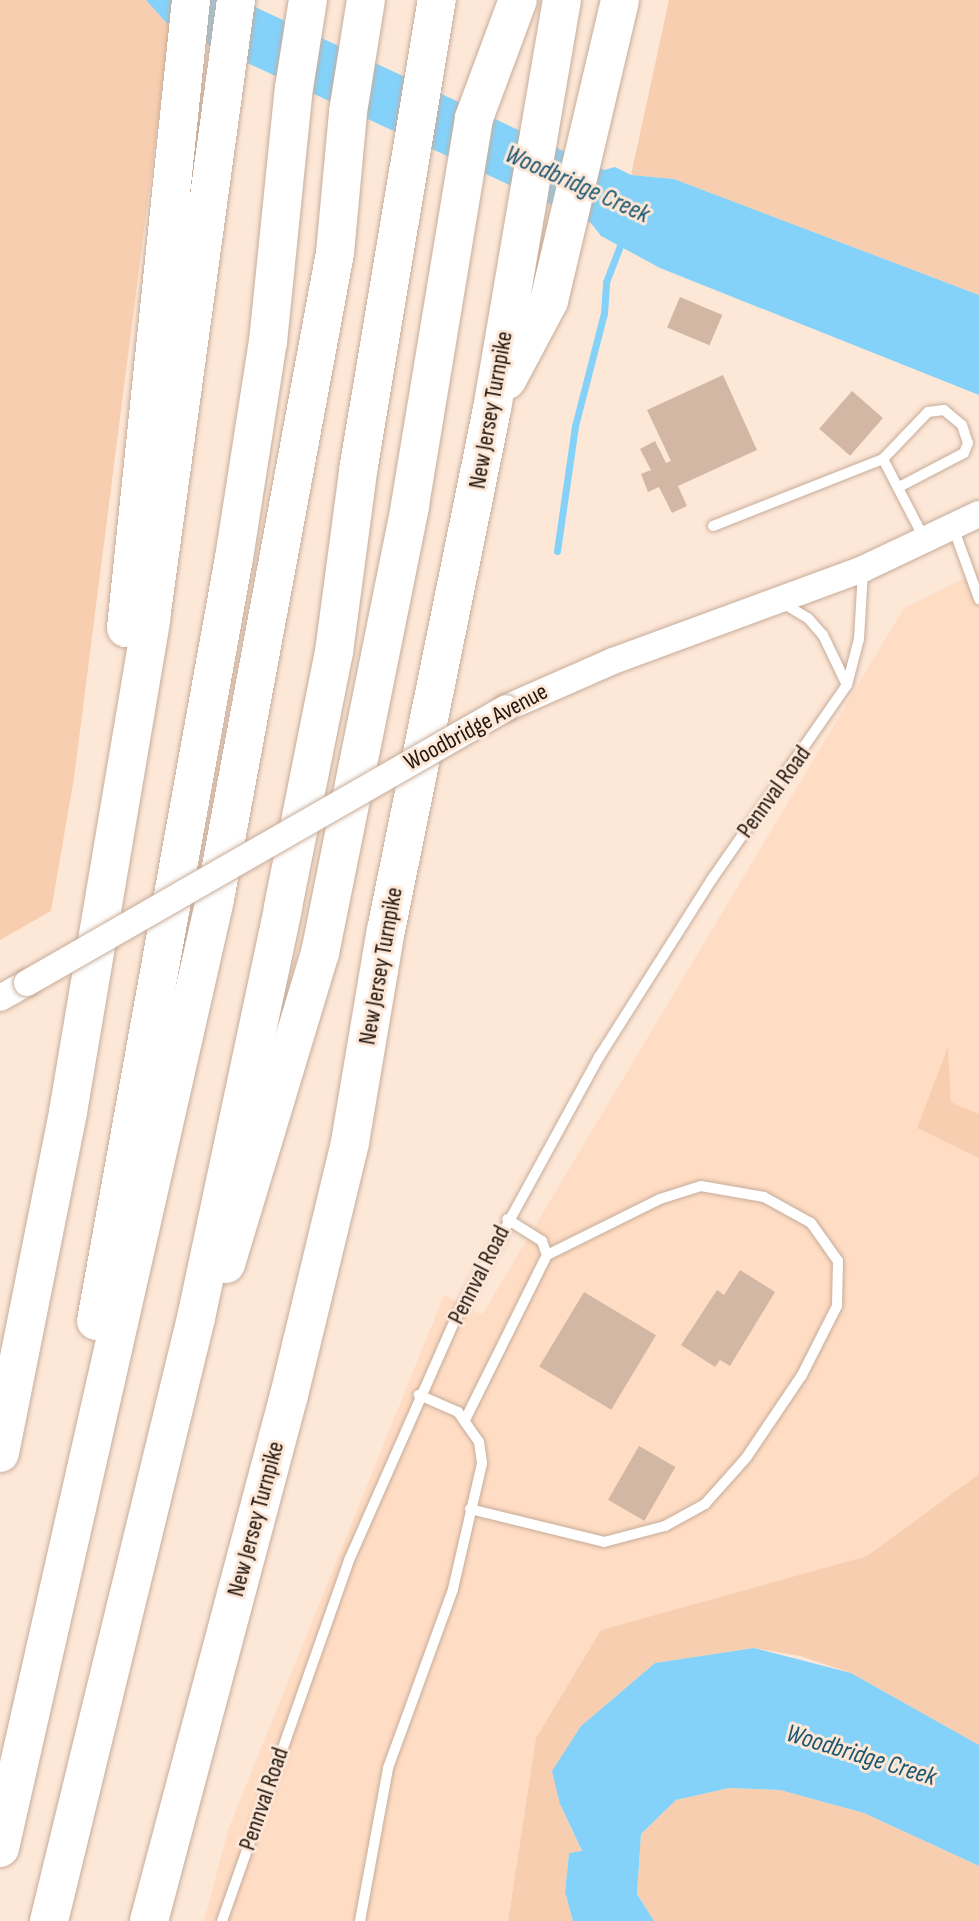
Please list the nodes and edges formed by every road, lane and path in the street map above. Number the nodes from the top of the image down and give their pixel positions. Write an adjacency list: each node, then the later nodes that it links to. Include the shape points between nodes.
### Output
1 (236, 0): 20 (highway, via 177,455)
2 (366, 0): 29 (highway, via 348,112 335,253 215,899)
3 (437, 0): 24 (highway, via 410,144 334,652)
4 (518, 0): 24 (highway, via 486,76 466,166 410,505 320,953 235,1248)
5 (562, 0): 9 (highway, New Jersey Turnpike, via 542,140)
6 (620, 0): 9 (highway, via 549,301)
7 (306, 13): 29 (highway, via 293,88 268,342 236,545)
8 (189, 17): 20 (highway, via 134,537)
9 (492, 409): 32 (highway, New Jersey Turnpike, via 386,930 350,1142 289,1395)
10 (883, 459): 11 (lane); 11 (lane, via 928,412 944,410 962,425 968,443 964,453); 13 (lane)
11 (899, 487): 15 (lane)
12 (979, 514): 14 (street, Woodbridge Avenue)
13 (713, 526)
14 (953, 527): 15 (street, Woodbridge Avenue); 17 (lane)
15 (925, 540): 16 (street, Woodbridge Avenue)
16 (863, 569): 18 (street, Woodbridge Avenue); 19 (lane, Pennval Road, via 859,639)
17 (979, 599)
18 (779, 600): 19 (lane, via 808,618 823,635); 21 (street, Woodbridge Avenue, bridge, via 506,708)
19 (847, 685): 22 (lane, Pennval Road, via 656,965)
20 (108, 878): 27 (highway)
21 (0, 998)
22 (507, 1219): 23 (lane, via 542,1241); 25 (lane, Pennval Road)
23 (547, 1255): 26 (lane); 28 (lane, via 660,1199 701,1186 764,1197 811,1223 838,1261 837,1306 802,1375 746,1458 705,1504 665,1526 604,1542)
24 (196, 1318): 31 (highway)
25 (419, 1395): 26 (lane); 33 (lane, Pennval Road, via 319,1641)
26 (465, 1420): 28 (lane, via 479,1442 482,1463)
27 (0, 1453)
28 (470, 1509): 34 (lane, via 453,1589 388,1768)
29 (23, 1749): 30 (highway)
30 (0, 1848)
31 (49, 1921)
32 (149, 1921)
33 (222, 1921)
34 (360, 1921)

